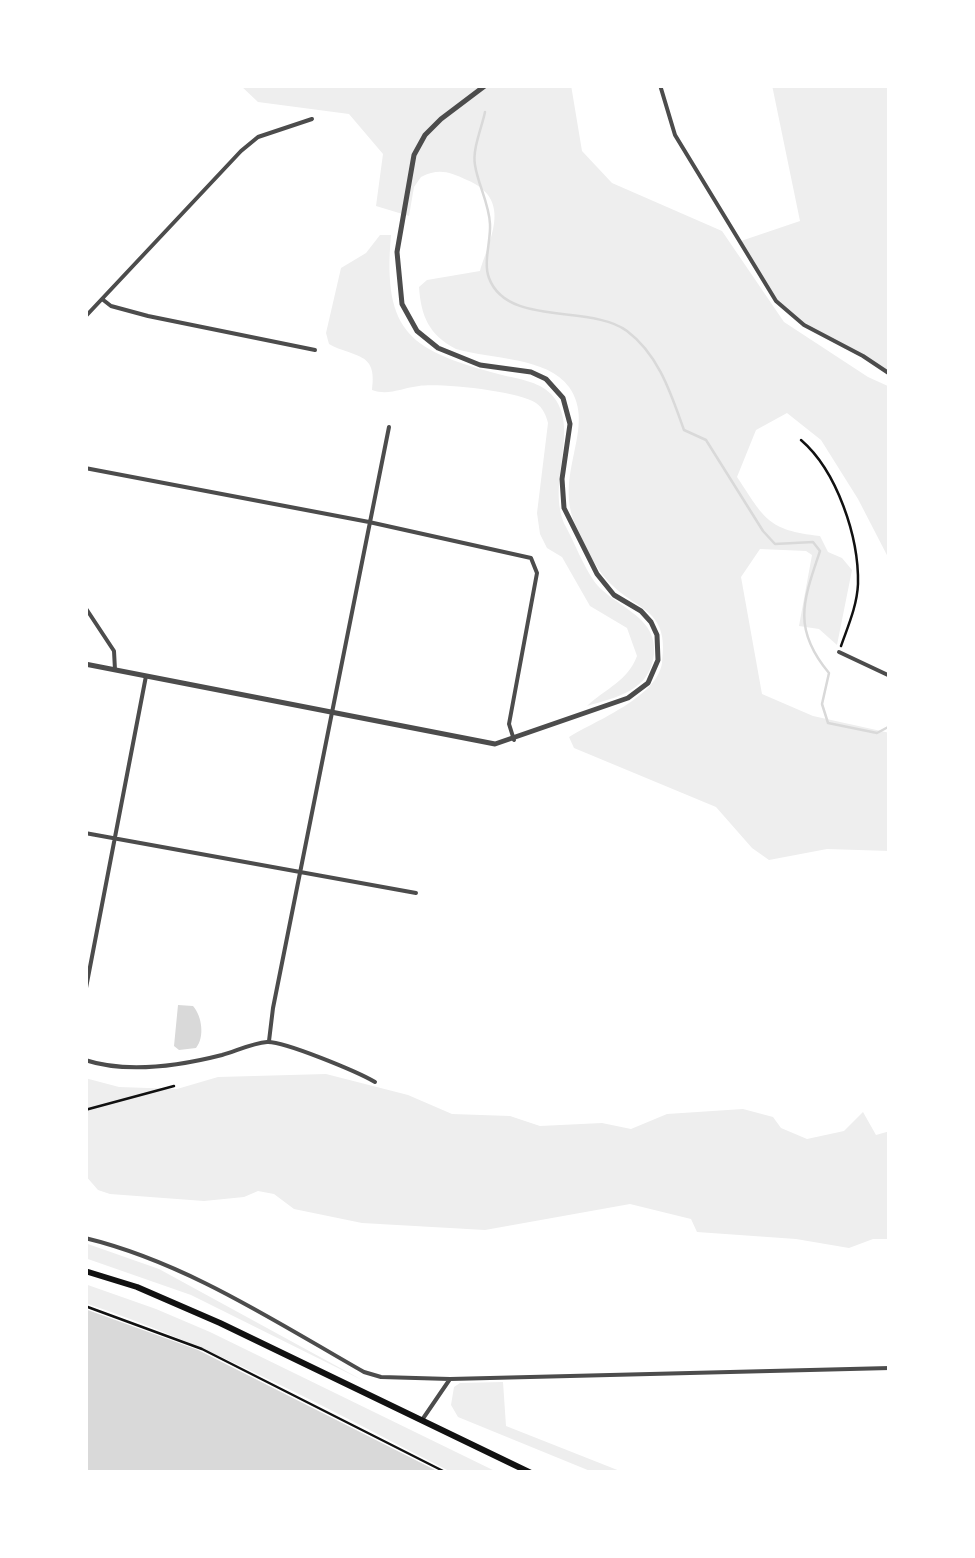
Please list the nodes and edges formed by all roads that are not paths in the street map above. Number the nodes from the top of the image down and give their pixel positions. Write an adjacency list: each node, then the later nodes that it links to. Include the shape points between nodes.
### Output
1 (486, 85): 18 (street, via 424,135 414,155 397,252 402,304 418,331 449,354 531,372 556,388 570,424 564,508 586,560 614,595 641,611 658,646 654,672 640,691)
2 (660, 85): 7 (street, via 675,135 776,301 804,325)
3 (312, 119): 4 (street, via 258,137 241,150)
4 (102, 299): 5 (street); 6 (street, via 148,316)
5 (85, 317)
6 (315, 350)
7 (890, 374)
8 (389, 427): 10 (street)
9 (85, 468): 10 (street)
10 (369, 522): 17 (street); 18 (street, via 531,558 536,573 509,724)
11 (85, 607): 14 (street, via 114,651)
12 (839, 652): 16 (street)
13 (85, 664): 14 (street)
14 (115, 670): 15 (street)
15 (146, 676): 17 (street); 20 (street)
16 (890, 676)
17 (331, 712): 18 (street, via 482,743); 21 (street)
18 (514, 740)
19 (85, 833): 20 (street)
20 (116, 839): 21 (street); 23 (street)
21 (300, 874): 22 (street); 24 (street)
22 (416, 893)
23 (85, 993)
24 (269, 1041): 25 (street, via 152,1066); 26 (street)
25 (85, 1060)
26 (375, 1082)
27 (85, 1238): 30 (street, via 232,1298 364,1372)
28 (85, 1271): 31 (main road, via 220,1323)
29 (890, 1368): 30 (street)
30 (450, 1378): 31 (street)
31 (421, 1422): 32 (main road)
32 (531, 1473)

